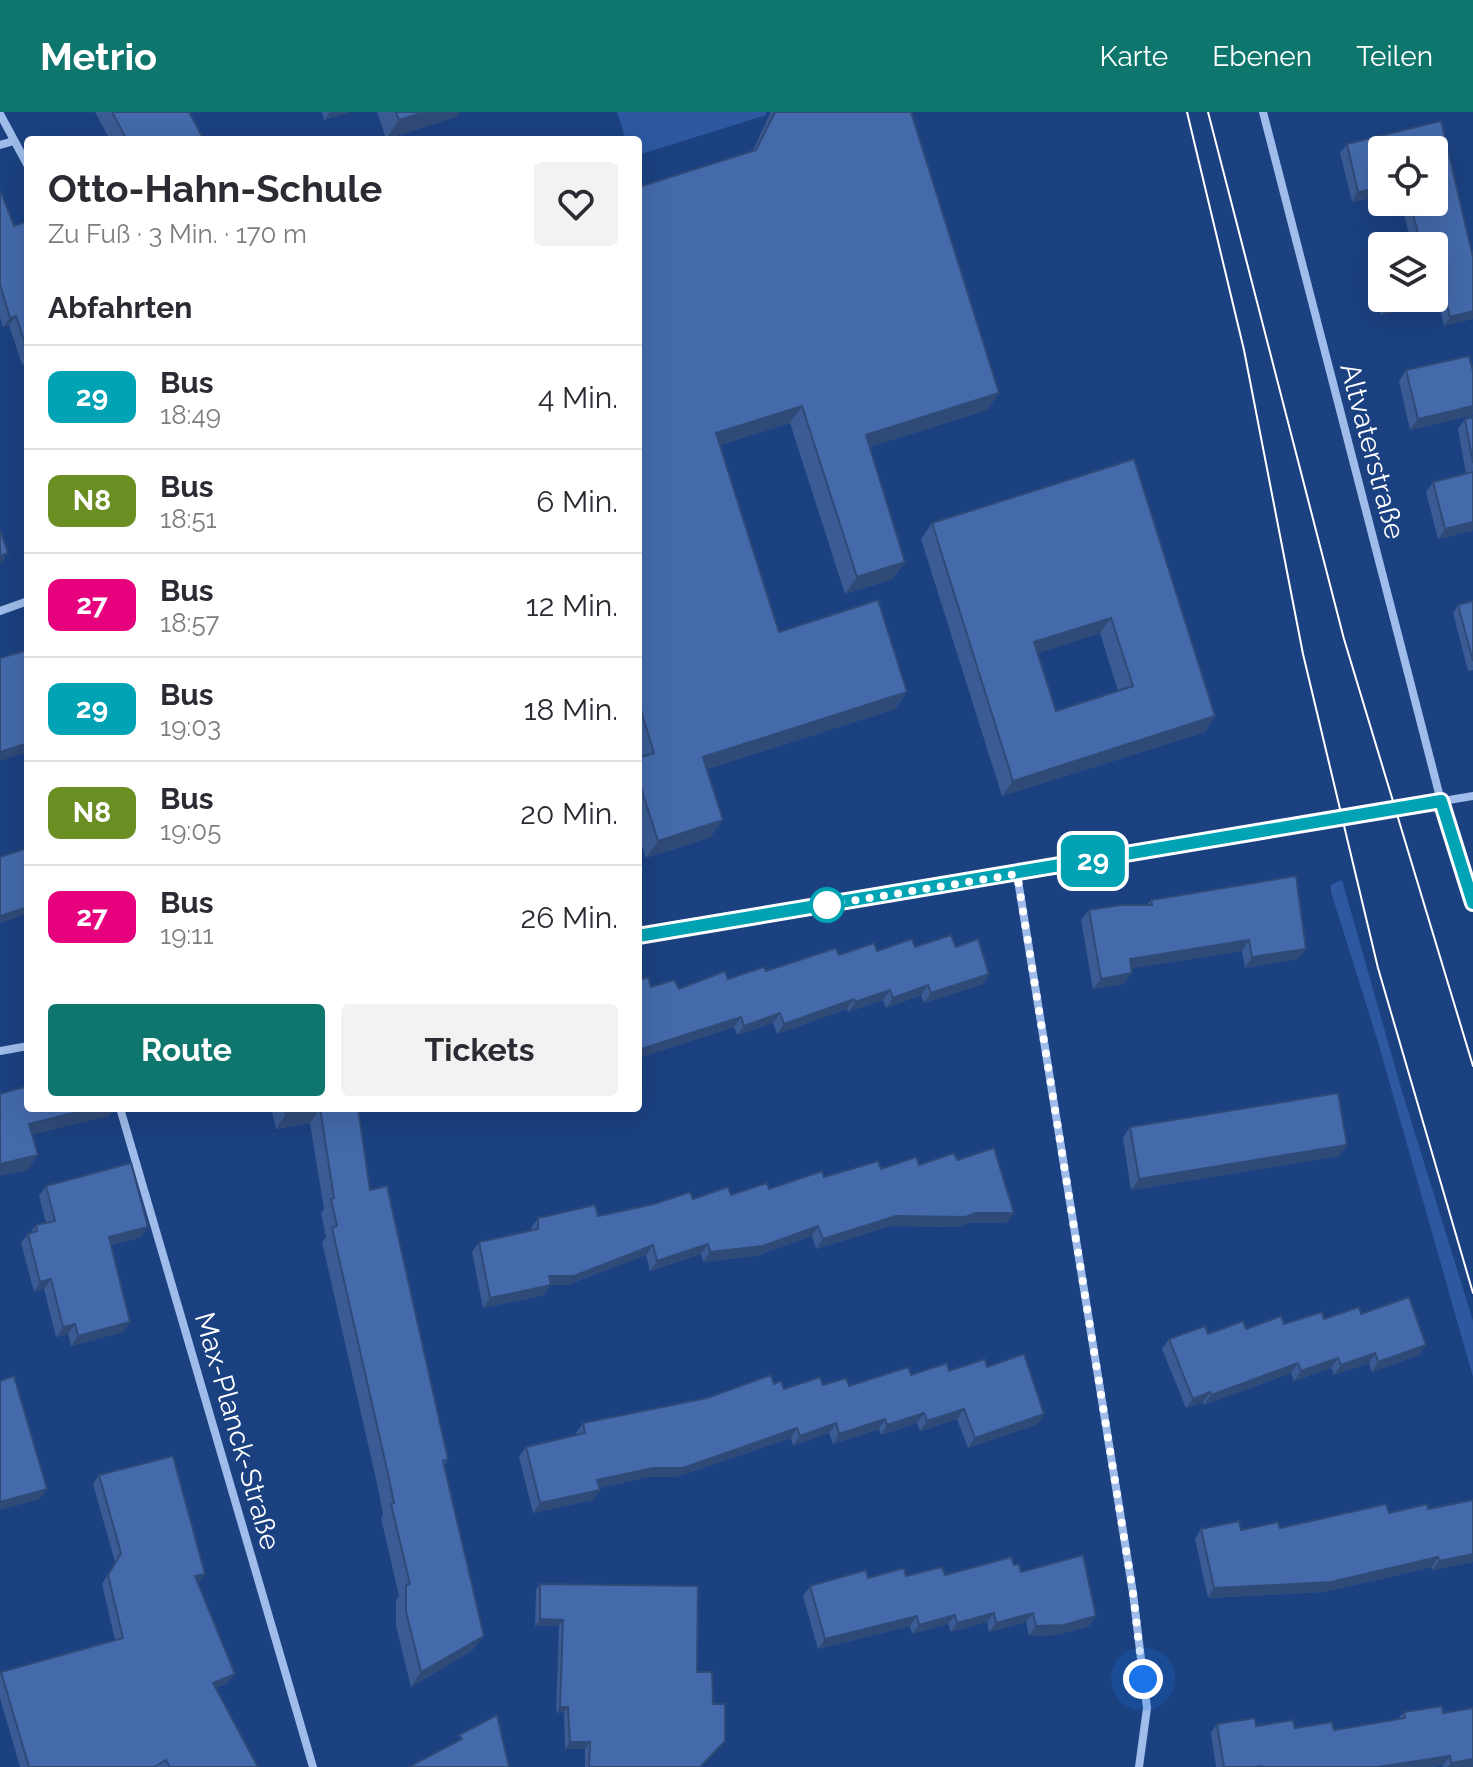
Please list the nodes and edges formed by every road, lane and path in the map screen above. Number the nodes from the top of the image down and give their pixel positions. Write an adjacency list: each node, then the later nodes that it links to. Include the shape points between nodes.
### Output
1 (1263, 112): 9 (street, Altvaterstraße)
2 (0, 114): 3 (street)
3 (14, 141): 4 (street); 5 (street)
4 (0, 145)
5 (24, 159)
6 (24, 602): 7 (street)
7 (0, 611)
8 (1473, 796): 9 (street)
9 (1441, 801): 10 (street); 11 (street, Altvaterstraße)
10 (1017, 874): 12 (street); 17 (street, via 1133,1593 1147,1708)
11 (1473, 903)
12 (642, 935)
13 (24, 1047): 14 (street)
14 (0, 1051)
15 (121, 1112): 16 (street, Max-Planck-Straße)
16 (313, 1767)
17 (1139, 1767)

